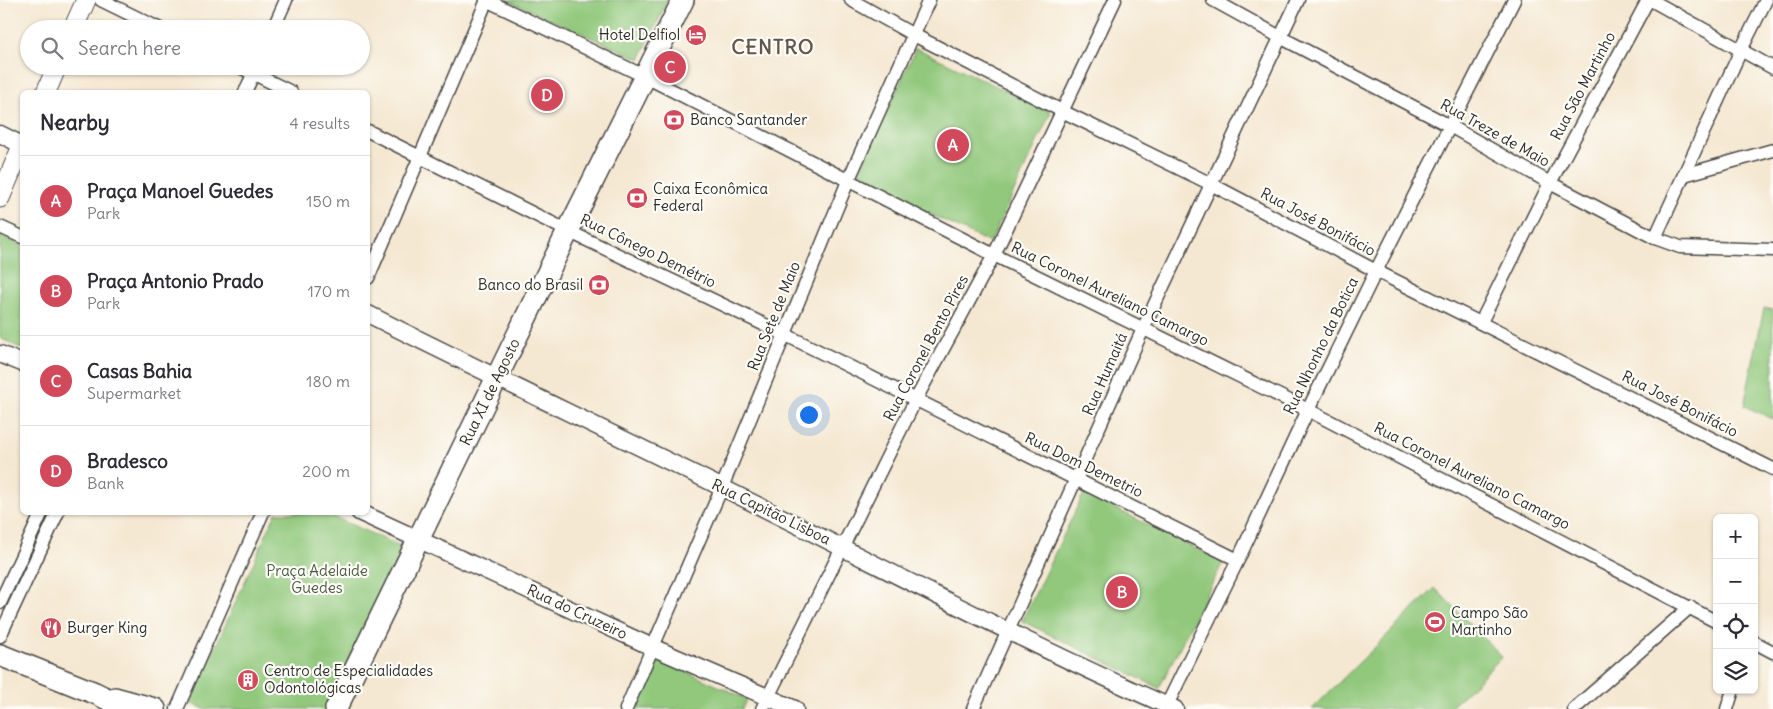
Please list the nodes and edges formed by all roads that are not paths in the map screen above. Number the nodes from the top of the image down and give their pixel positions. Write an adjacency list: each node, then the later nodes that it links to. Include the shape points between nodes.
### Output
1 (86, 0): 14 (main road)
2 (101, 0): 15 (street)
3 (286, 0): 16 (street)
4 (486, 0): 24 (street, Rua Coronel Aureliano Camargo); 35 (street)
5 (684, 0): 24 (main road, Rua XI de Agosto)
6 (851, 0): 17 (street, Rua José Bonifácio)
7 (929, 0): 17 (street, Rua Sete de Maio)
8 (1115, 0): 28 (street, Rua Coronel Bento Pires)
9 (1213, 0): 18 (street, Rua Treze de Maio)
10 (1298, 0): 18 (street, Rua Humaitá)
11 (1514, 0): 29 (street, Rua Nhonho da Botica)
12 (1650, 0): 19 (street); 38 (street, Rua São Martinho)
13 (1766, 0): 19 (street)
14 (77, 20)
15 (142, 20)
16 (277, 20)
17 (912, 34): 28 (street, Rua José Bonifácio); 37 (street, Rua Sete de Maio)
18 (1280, 37): 29 (street, Rua Treze de Maio); 39 (street, Rua Humaitá)
19 (1741, 50): 20 (street); 36 (street)
20 (1773, 68)
21 (53, 75): 25 (main road)
22 (253, 75): 26 (street)
23 (263, 75): 27 (street)
24 (646, 77): 37 (street, Rua Coronel Aureliano Camargo); 42 (main road, Rua XI de Agosto)
25 (47, 90)
26 (246, 90)
27 (288, 90)
28 (1062, 111): 39 (street, Rua José Bonifácio); 46 (street, Rua Coronel Bento Pires)
29 (1450, 126): 38 (street, Rua Treze de Maio); 47 (street, Rua Nhonho da Botica)
30 (370, 132): 35 (street, Rua Cônego Demétrio)
31 (0, 134): 32 (street)
32 (20, 144)
33 (20, 150): 40 (main road)
34 (1773, 150): 36 (street)
35 (419, 157): 42 (street, Rua Cônego Demétrio); 48 (street)
36 (1684, 175): 44 (street)
37 (848, 181): 46 (street, Rua Coronel Aureliano Camargo); 52 (street, Rua Sete de Maio)
38 (1550, 183): 44 (street, Rua Treze de Maio); 50 (street, Rua São Martinho)
39 (1211, 184): 47 (street, Rua José Bonifácio); 51 (street, Rua Humaitá)
40 (0, 198)
41 (0, 227): 43 (street)
42 (568, 231): 52 (street, Rua Cônego Demétrio); 55 (main road, Rua XI de Agosto)
43 (20, 236)
44 (1655, 238): 45 (street, Rua Treze de Maio, via 1680,247)
45 (1773, 250)
46 (994, 255): 51 (street, Rua Coronel Aureliano Camargo); 56 (street, Rua Coronel Bento Pires)
47 (1376, 271): 50 (street, Rua José Bonifácio); 57 (street, Rua Nhonho da Botica)
48 (370, 273)
49 (370, 315): 55 (street, Rua Capitão Lisboa)
50 (1481, 322): 58 (street, Rua José Bonifácio)
51 (1144, 329): 57 (street, Rua Coronel Aureliano Camargo); 59 (street, Rua Humaitá)
52 (784, 334): 56 (street, Rua Cônego Demétrio); 60 (street, Rua Sete de Maio)
53 (0, 354): 54 (street)
54 (20, 362)
55 (496, 379): 60 (street, Rua Capitão Lisboa); 65 (main road, Rua XI de Agosto)
56 (915, 401): 59 (street, Rua Dom Demetrio); 66 (street, Rua Coronel Bento Pires)
57 (1308, 410): 67 (street, Rua Nhonho da Botica); 69 (street, Rua Coronel Aureliano Camargo)
58 (1773, 469)
59 (1075, 478): 67 (street, Rua Dom Demetrio); 71 (street, Rua Humaitá)
60 (722, 488): 66 (street, Rua Capitão Lisboa); 74 (street, Rua Sete de Maio)
61 (41, 515): 68 (street)
62 (57, 515): 72 (street)
63 (262, 515): 85 (street)
64 (366, 515): 65 (street, Rua do Cruzeiro)
65 (418, 539): 74 (street, Rua do Cruzeiro); 86 (main road, Rua XI de Agosto)
66 (841, 547): 71 (street, Rua Capitão Lisboa); 81 (street, Rua Coronel Bento Pires)
67 (1238, 560): 82 (street, Rua Nhonho da Botica)
68 (0, 603)
69 (1690, 607): 70 (street, Rua Coronel Aureliano Camargo); 90 (street)
70 (1713, 620)
71 (1007, 632): 82 (street, Rua Capitão Lisboa); 89 (street, Rua Humaitá)
72 (0, 636)
73 (1758, 644): 75 (street)
74 (652, 646): 81 (street, Rua do Cruzeiro); 87 (street, Rua Sete de Maio)
75 (1773, 652)
76 (0, 655): 78 (main road)
77 (0, 667): 78 (main road)
78 (38, 670): 79 (main road)
79 (95, 693): 83 (main road); 84 (main road)
80 (1732, 694): 91 (street)
81 (765, 703): 88 (street, Rua do Cruzeiro)
82 (1169, 708)
83 (128, 709)
84 (155, 709)
85 (177, 709)
86 (336, 709)
87 (626, 709)
88 (795, 709)
89 (973, 709)
90 (1574, 709)
91 (1727, 709)

